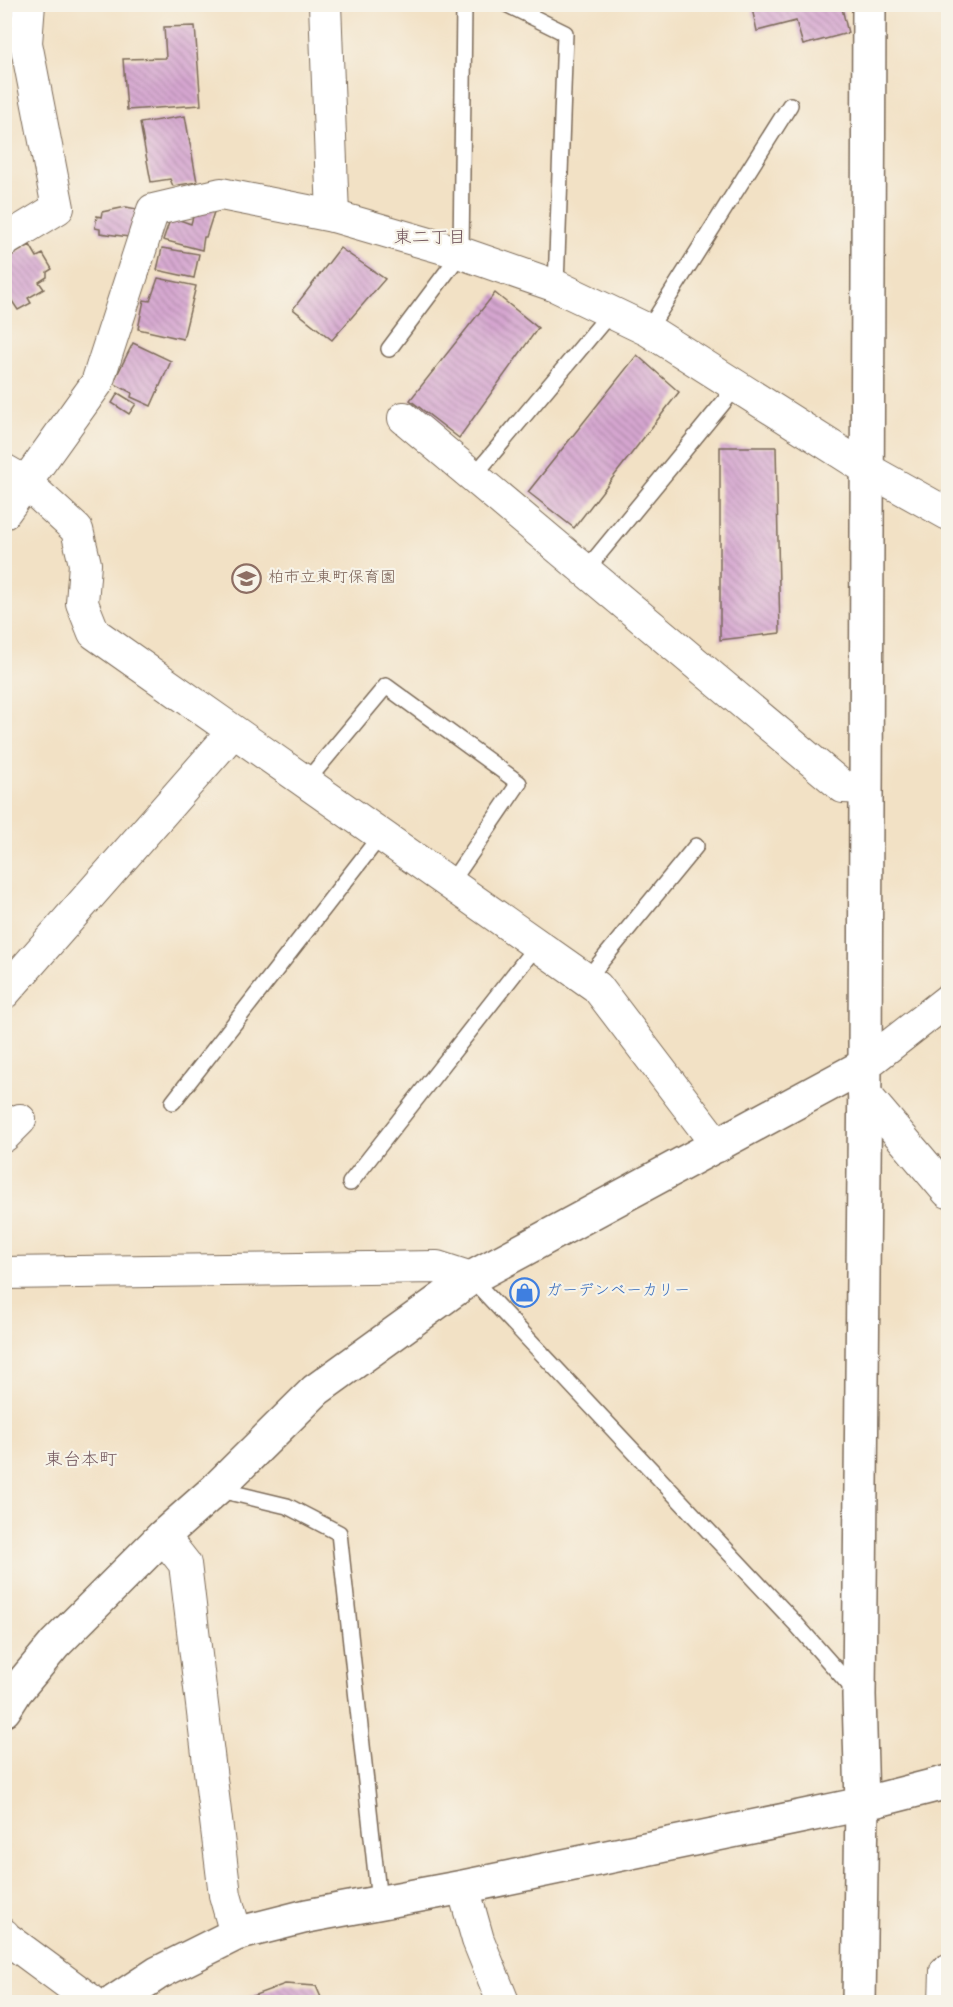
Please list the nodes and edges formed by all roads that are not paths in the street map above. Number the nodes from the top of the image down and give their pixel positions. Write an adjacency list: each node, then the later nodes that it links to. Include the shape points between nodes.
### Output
1 (29, 4): 8 (street, via 26,42 58,208)
2 (325, 4): 7 (street)
3 (466, 4): 9 (lane)
4 (506, 4): 10 (lane, via 566,33)
5 (869, 4): 16 (street)
6 (790, 105): 12 (lane)
7 (333, 216): 9 (street); 17 (street, via 221,194 153,210 96,383)
8 (4, 241)
9 (461, 253): 10 (street); 13 (lane)
10 (556, 286): 11 (street)
11 (611, 312): 12 (street); 18 (lane)
12 (648, 330): 14 (street)
13 (389, 349)
14 (736, 386): 16 (street); 21 (lane)
15 (404, 418): 18 (street)
16 (867, 469): 20 (street); 24 (street)
17 (15, 476): 19 (street); 22 (street, via 77,530 85,564 82,603 94,633)
18 (473, 477): 21 (street)
19 (4, 513)
20 (948, 514)
21 (585, 571): 24 (street, via 843,787)
22 (233, 732): 23 (street); 30 (street)
23 (305, 783): 25 (street); 27 (lane, via 386,686 519,783)
24 (865, 788): 32 (street)
25 (381, 835): 27 (street); 33 (lane)
26 (696, 846): 29 (lane)
27 (450, 884): 28 (street)
28 (537, 945): 29 (street); 35 (lane)
29 (586, 980): 34 (street, via 597,987)
30 (4, 993)
31 (948, 1000): 32 (street)
32 (865, 1079): 34 (street); 36 (street); 41 (street)
33 (173, 1102)
34 (718, 1146): 38 (street)
35 (350, 1183)
36 (948, 1192)
37 (4, 1273): 38 (street, via 437,1267)
38 (471, 1278): 39 (street, via 316,1390); 41 (lane)
39 (216, 1489): 40 (street); 46 (lane, via 287,1506 339,1533)
40 (163, 1536): 42 (street, via 55,1644); 47 (street, via 185,1564 225,1895)
41 (859, 1695): 44 (street)
42 (4, 1710)
43 (948, 1782): 44 (street)
44 (862, 1804): 45 (street); 53 (street)
45 (463, 1887): 46 (street); 52 (street, via 478,1940)
46 (379, 1902): 47 (street)
47 (236, 1934): 51 (street, via 158,1973)
48 (4, 1935): 50 (street)
49 (948, 1970): 54 (street)
50 (93, 2002)
51 (114, 2002)
52 (503, 2002)
53 (859, 2002)
54 (945, 2002)

